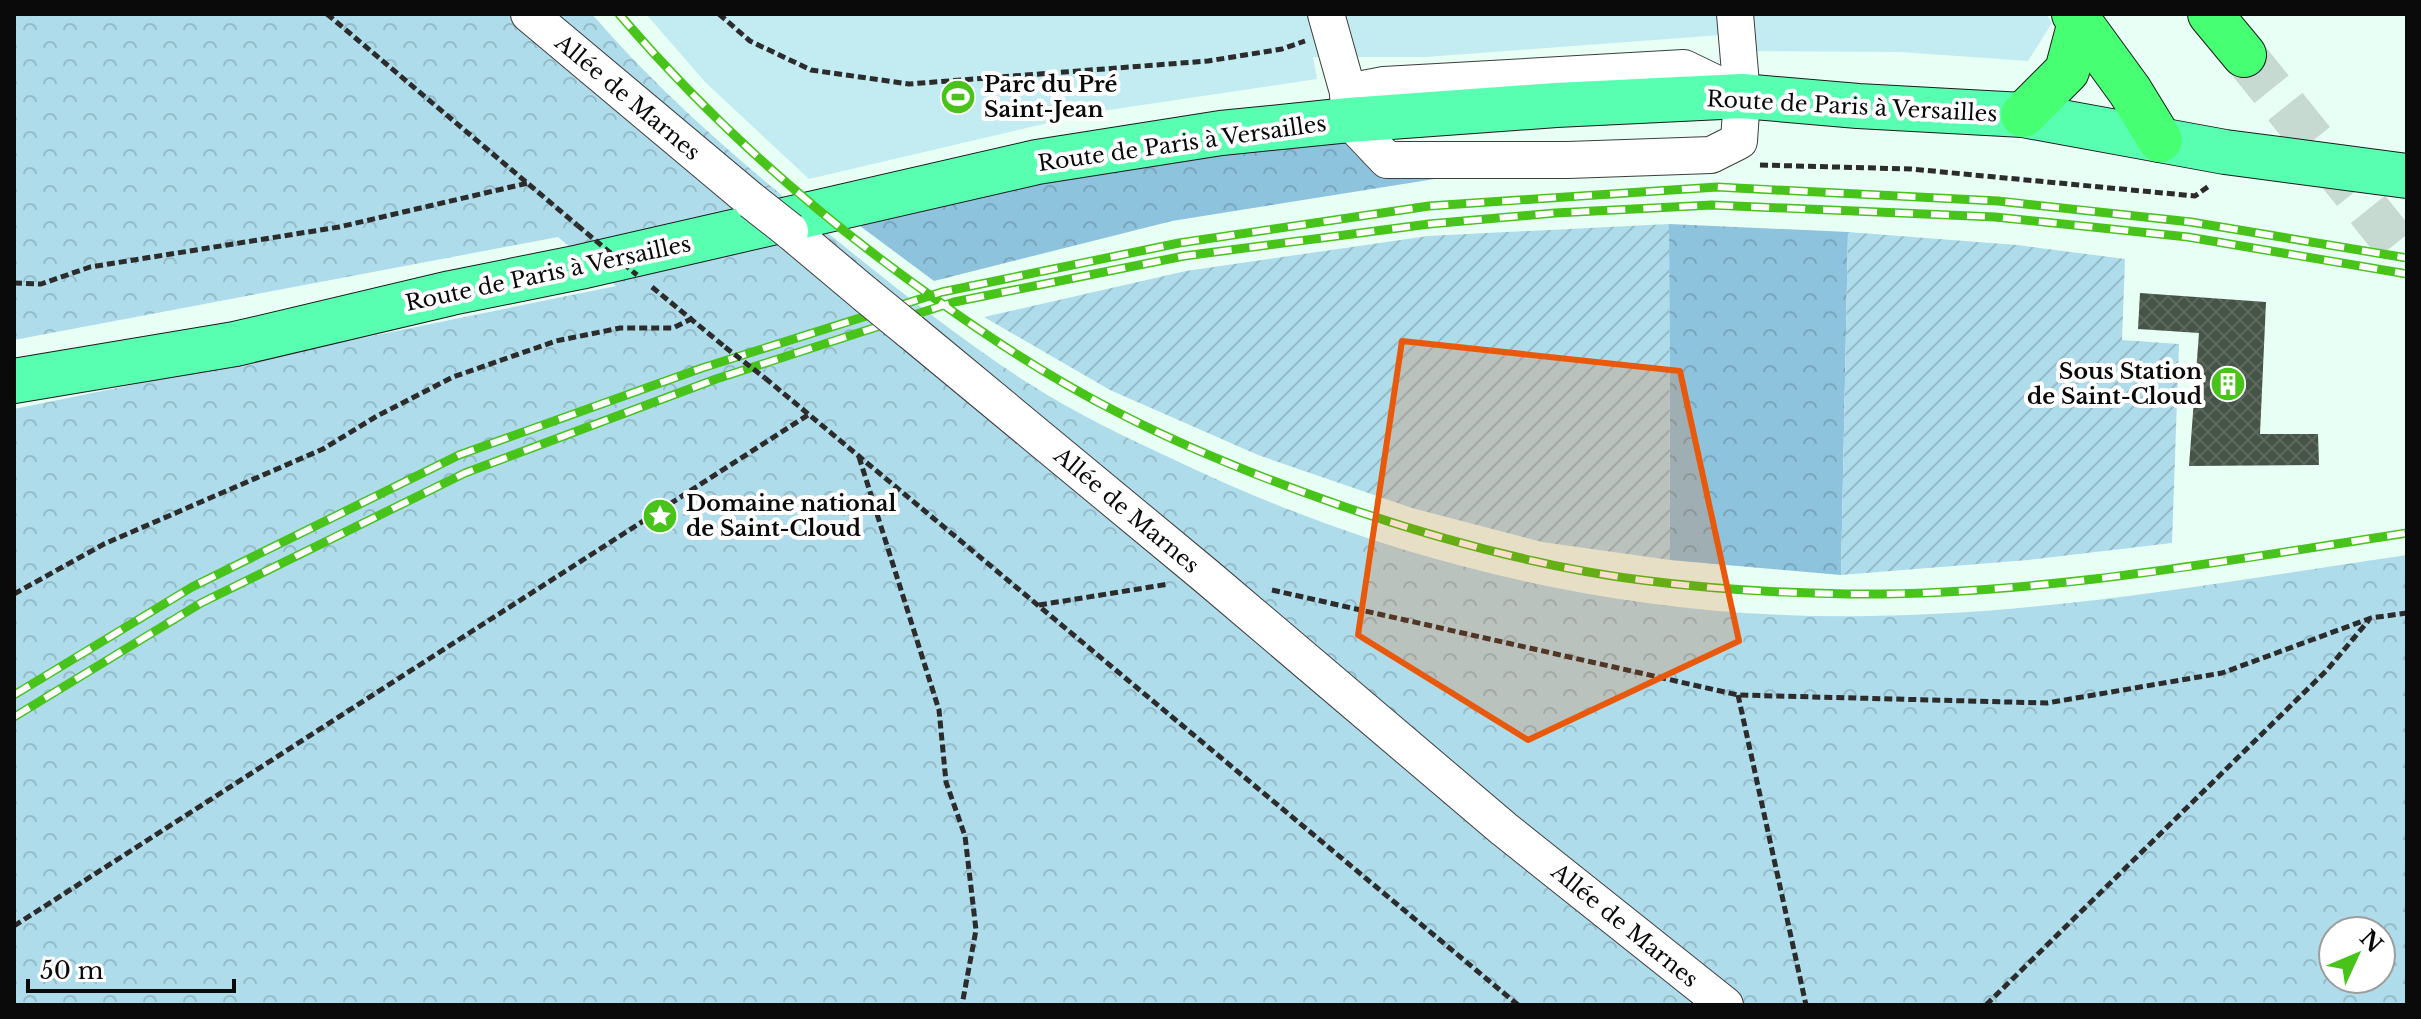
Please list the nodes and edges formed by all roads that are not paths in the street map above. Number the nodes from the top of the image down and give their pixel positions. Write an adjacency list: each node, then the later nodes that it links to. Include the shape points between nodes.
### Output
1 (529, 14): 14 (street, Allée de Marnes, bridge, via 1504,829)
2 (1735, 14): 7 (street)
3 (2210, 14): 6 (highway)
4 (2077, 18): 9 (highway, via 2067,71); 10 (highway)
5 (1329, 22): 8 (street)
6 (2244, 55)
7 (1742, 96): 8 (main road, Route de Paris à Versailles, via 1556,105); 8 (street, via 1739,141 1711,155 1568,160 1387,160); 9 (main road, Route de Paris à Versailles)
8 (1349, 106): 13 (main road, Route de Paris à Versailles, via 1037,162 235,344)
9 (2023, 115): 10 (main road, Route de Paris à Versailles)
10 (2152, 126): 11 (main road, via 2228,130); 12 (main road, via 2238,154)
11 (2407, 153)
12 (2407, 176)
13 (14, 381)
14 (1725, 1005)

